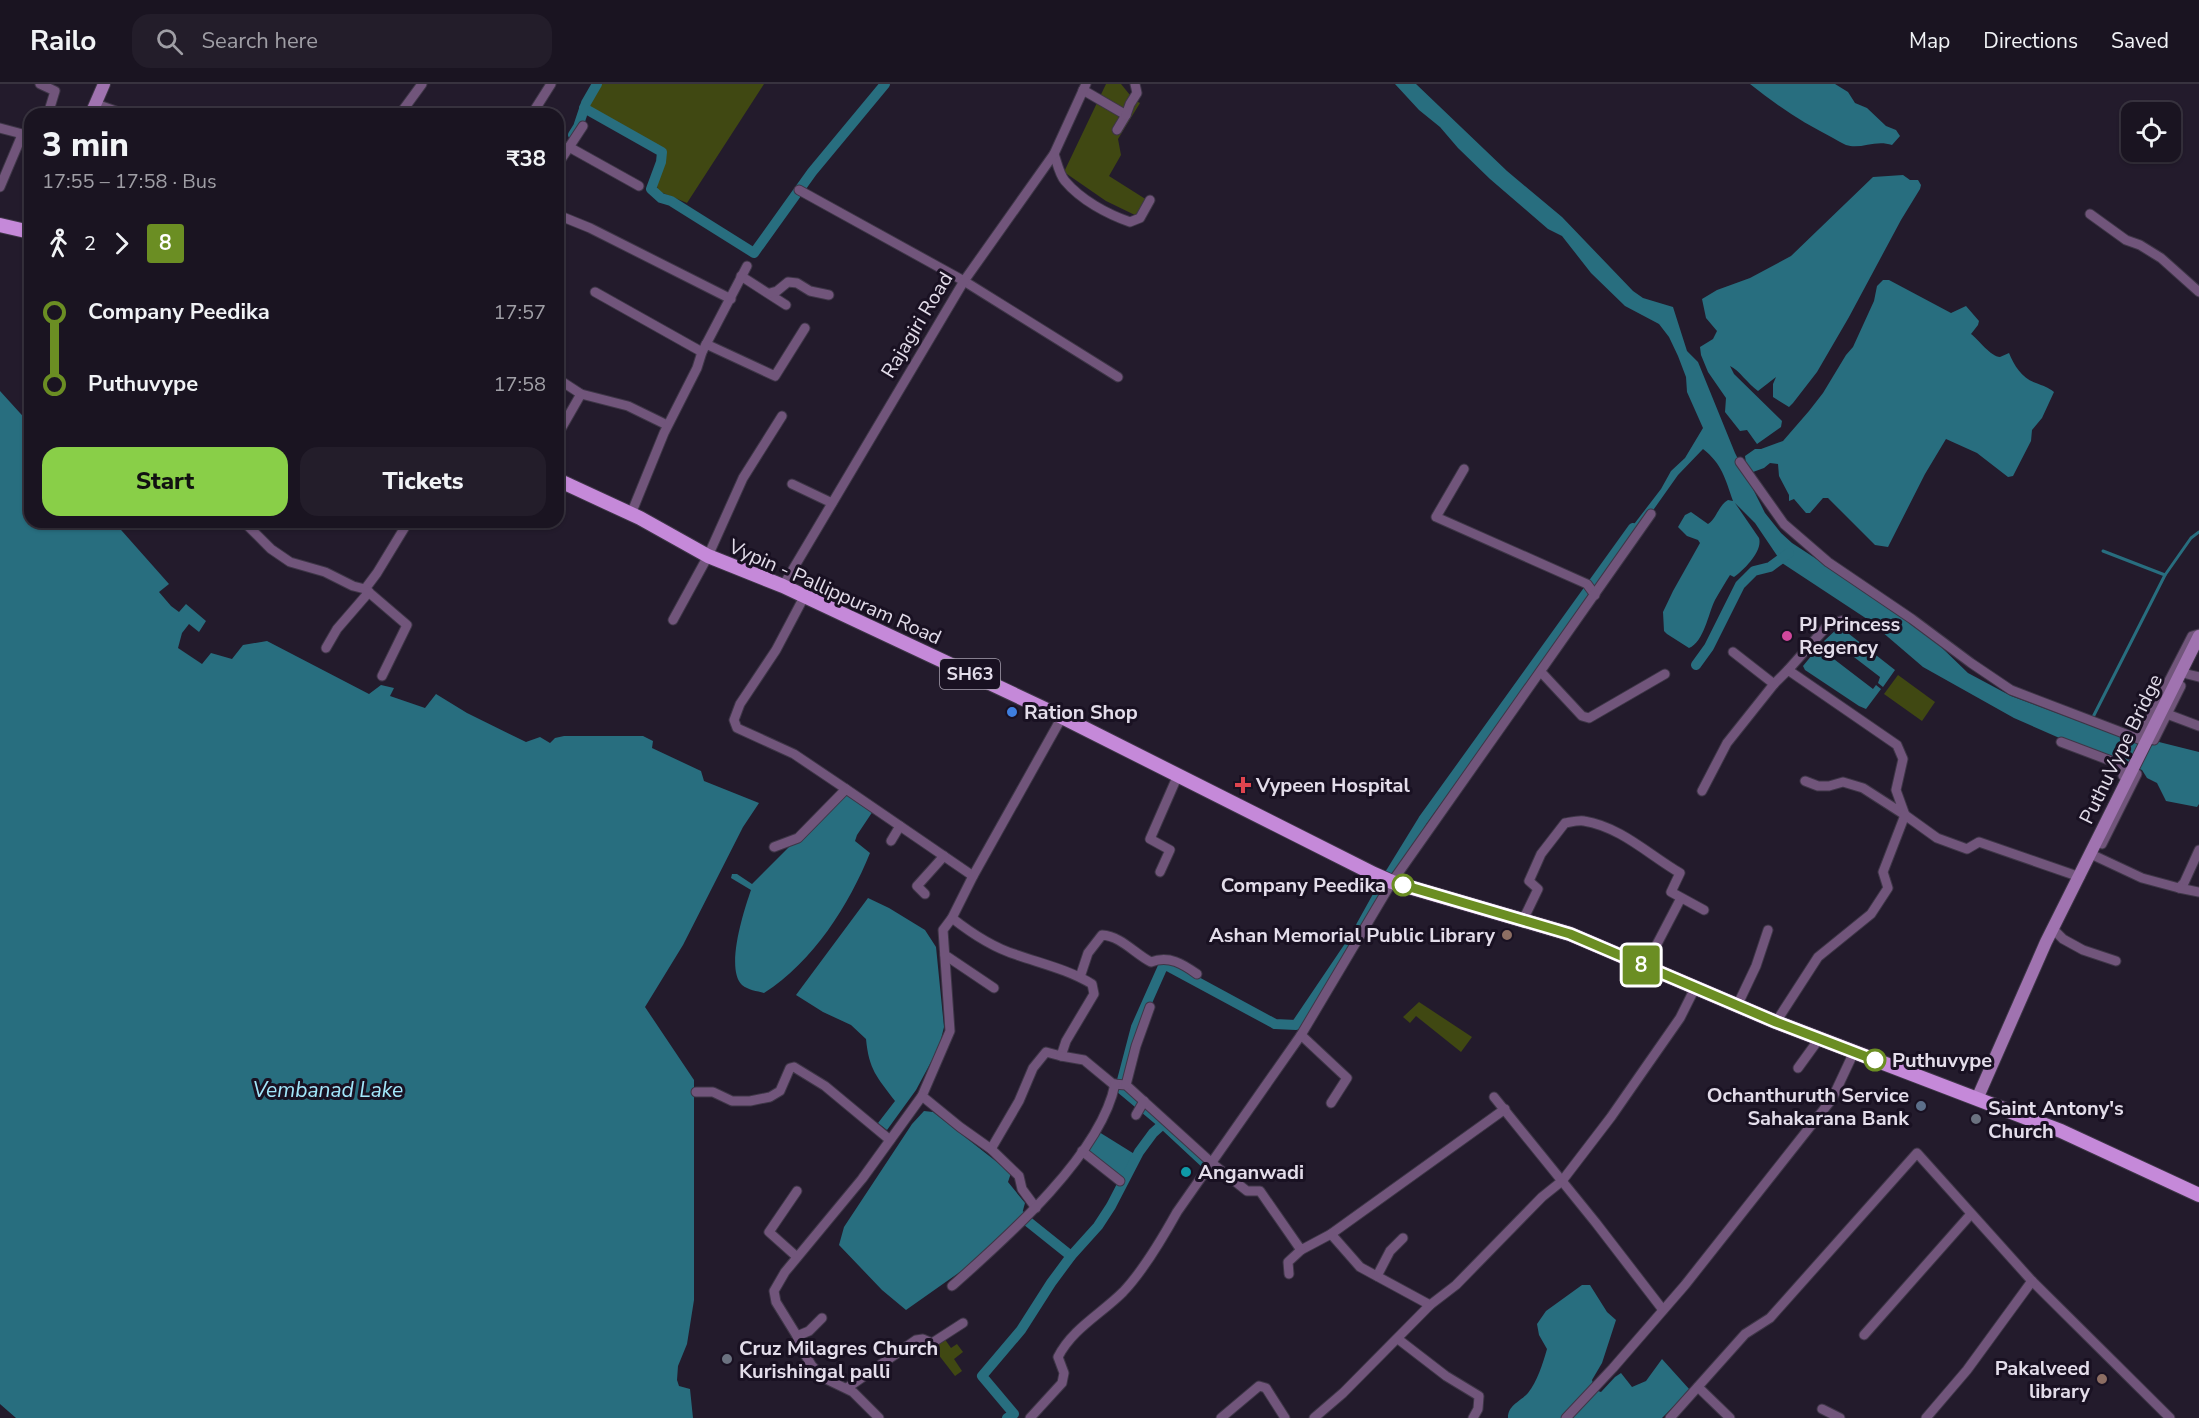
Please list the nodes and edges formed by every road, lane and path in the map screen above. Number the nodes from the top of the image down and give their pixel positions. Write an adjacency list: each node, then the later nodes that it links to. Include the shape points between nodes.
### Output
1 (40, 84): 7 (street, via 55,91)
2 (104, 84): 8 (main road)
3 (422, 84): 9 (street)
4 (1135, 84): 11 (street, via 1137,93)
5 (548, 85): 10 (street)
6 (1084, 87): 11 (street); 18 (street, Rajagiri Road)
7 (50, 108)
8 (94, 108)
9 (404, 108)
10 (535, 108)
11 (1126, 115): 14 (street)
12 (584, 126): 17 (street)
13 (0, 128): 15 (street)
14 (1117, 130)
15 (24, 135)
16 (24, 140): 21 (street)
17 (569, 147): 19 (street); 20 (street)
18 (1054, 154): 23 (street, via 1063,180 1110,215 1130,222 1140,218); 30 (street, Rajagiri Road)
19 (564, 155)
20 (639, 186)
21 (0, 188)
22 (799, 190): 30 (street)
23 (1150, 200)
24 (2090, 214): 32 (street, via 2126,240 2161,258)
25 (564, 217): 35 (street)
26 (0, 225): 27 (main road)
27 (24, 231)
28 (747, 266): 29 (street)
29 (741, 276): 33 (street); 35 (street)
30 (964, 281): 39 (street); 49 (street, Rajagiri Road)
31 (595, 292): 38 (street)
32 (2199, 292)
33 (770, 293): 34 (street, via 788,282); 36 (street)
34 (829, 296)
35 (731, 299): 38 (street)
36 (786, 305)
37 (805, 328): 38 (street, via 775,376)
38 (704, 348): 44 (street)
39 (1118, 377)
40 (564, 383): 41 (street)
41 (581, 394): 43 (street); 44 (street, via 628,405)
42 (782, 416): 54 (street, via 743,478)
43 (564, 424)
44 (667, 425): 50 (street)
45 (1740, 462): 61 (street, via 1784,524 1828,562 2011,690 2139,739 2192,636)
46 (1464, 469): 57 (street, via 1436,517 1587,584)
47 (564, 483): 50 (main road, Vypin - Pallippuram Road / SH63)
48 (792, 484): 49 (street)
49 (832, 503): 55 (street, Rajagiri Road)
50 (631, 514): 54 (main road, Vypin - Pallippuram Road / SH63)
51 (1651, 514): 57 (street)
52 (250, 528): 56 (street, via 290,562)
53 (404, 528): 56 (street)
54 (708, 556): 55 (main road, Vypin - Pallippuram Road / SH63); 59 (street)
55 (783, 586): 58 (main road, Vypin - Pallippuram Road / SH63)
56 (367, 591): 62 (street); 68 (street, via 407,625)
57 (1595, 595): 65 (street)
58 (804, 597): 72 (main road, Vypin - Pallippuram Road / SH63); 79 (street, via 734,720 737,728 794,754)
59 (673, 620)
60 (1844, 620): 64 (street, via 1828,625)
61 (2198, 641): 67 (street); 89 (main road, PuthuVype Bridge)
62 (326, 648)
63 (1733, 652): 70 (street)
64 (1788, 670): 70 (street); 81 (street, via 1897,745 1903,759 1896,790)
65 (1541, 672): 66 (street, via 1582,716 1589,718); 91 (street)
66 (1665, 674)
67 (2187, 674): 69 (street); 71 (street)
68 (382, 676)
69 (2199, 677)
70 (1774, 684): 80 (street, via 1726,743)
71 (2167, 714): 73 (street); 74 (street)
72 (1062, 717): 77 (main road, Vypin - Pallippuram Road / SH63); 90 (street)
73 (2199, 726)
74 (2154, 740)
75 (2061, 742): 89 (street, via 2127,767 2076,869)
76 (2137, 774): 87 (street)
77 (1178, 775): 88 (street, via 1150,839 1170,850); 91 (main road, Vypin - Pallippuram Road / SH63)
78 (1805, 780): 81 (street, via 1818,786 1843,782 1863,788)
79 (846, 789): 82 (street); 84 (street, via 798,838)
80 (1702, 791)
81 (1905, 815): 89 (street, via 1937,837 1967,849 1979,842); 110 (street, via 1883,872 1888,888 1871,914 1818,957)
82 (900, 826): 83 (street); 86 (street)
83 (891, 841)
84 (774, 847)
85 (2199, 850): 92 (street)
86 (944, 856): 90 (street); 94 (street, via 917,886)
87 (2095, 856): 89 (street, via 2087,873); 92 (street, via 2142,878)
88 (1160, 872)
89 (2081, 874): 99 (main road, PuthuVype Bridge)
90 (973, 876): 97 (street)
91 (1386, 880): 98 (main road, SH63); 111 (street)
92 (2179, 888): 93 (street)
93 (2199, 892)
94 (925, 894)
95 (1682, 898): 96 (street); 98 (street, via 1671,892 1680,873 1630,839 1582,820 1566,823 1541,854 1529,881 1538,889); 103 (street)
96 (1704, 910)
97 (952, 918): 101 (street, via 943,930); 105 (street, via 970,933 1015,955)
98 (1523, 920): 103 (main road, SH63, via 1570,934)
99 (2053, 928): 102 (street, via 2083,950); 121 (main road, PuthuVype Bridge)
100 (1768, 930): 109 (street)
101 (945, 955): 106 (street); 119 (street, via 950,1031)
102 (2116, 961)
103 (1645, 967): 107 (main road, SH63)
104 (1197, 974): 105 (street, via 1175,961 1161,958 1151,962 1112,935 1102,935 1088,953)
105 (1080, 977): 114 (street, via 1092,984 1094,994)
106 (994, 988)
107 (1695, 988): 109 (main road, SH63); 131 (street, via 1680,1018)
108 (1150, 1006): 117 (street)
109 (1737, 1006): 110 (main road, SH63)
110 (1776, 1022): 112 (main road, SH63)
111 (1301, 1035): 123 (street, via 1347,1078); 129 (street)
112 (1819, 1038): 113 (main road, SH63); 115 (street)
113 (1854, 1052): 121 (main road, SH63); 145 (street, via 1832,1099)
114 (1061, 1056): 116 (street, via 1084,1060); 127 (street, via 1046,1052 1033,1068)
115 (1798, 1068)
116 (1116, 1084): 117 (street); 128 (street, via 1112,1100)
117 (1126, 1085): 122 (street)
118 (696, 1092): 126 (street, via 709,1090 732,1101 770,1097 780,1091 786,1072 794,1067 825,1086)
119 (922, 1096): 126 (street); 127 (street)
120 (1494, 1097): 124 (street)
121 (1977, 1100): 133 (main road, SH63, via 2061,1131)
122 (1144, 1101): 125 (street); 129 (street)
123 (1331, 1104)
124 (1505, 1109): 131 (street); 136 (street)
125 (1136, 1115)
126 (890, 1140): 139 (street)
127 (992, 1149): 134 (street, via 1018,1176)
128 (1082, 1151): 130 (street); 134 (street)
129 (1213, 1164): 138 (street, via 1247,1191 1256,1190 1264,1195); 155 (street, via 1123,1292 1065,1343 1058,1356 1064,1372 1062,1383)
130 (1120, 1181)
131 (1562, 1181): 144 (street, via 1456,1285); 145 (street)
132 (797, 1191): 139 (street, via 770,1232)
133 (2199, 1195)
134 (1031, 1212): 143 (street)
135 (1971, 1214): 142 (street); 148 (street); 151 (street, via 1917,1153 1770,1318 1745,1334)
136 (1331, 1234): 138 (street); 141 (street, via 1360,1267)
137 (1403, 1238): 141 (street, via 1390,1251)
138 (1301, 1250): 140 (street, via 1288,1262)
139 (797, 1257): 149 (street, via 774,1291 776,1302)
140 (1289, 1275)
141 (1377, 1276): 144 (street)
142 (2032, 1281): 164 (street, via 1967,1370); 165 (street)
143 (952, 1286)
144 (1430, 1305): 150 (street)
145 (1663, 1310): 160 (street)
146 (822, 1318): 149 (street)
147 (963, 1323): 152 (street, via 932,1343 916,1340)
148 (1864, 1335)
149 (797, 1336): 152 (street, via 812,1366 824,1378)
150 (1398, 1339): 158 (street); 159 (street, via 1479,1396)
151 (1698, 1387): 161 (street); 162 (street)
152 (847, 1388): 154 (street)
153 (1822, 1409): 163 (street)
154 (879, 1418)
155 (1030, 1418)
156 (1221, 1418): 157 (street, via 1262,1386)
157 (1285, 1418)
158 (1314, 1418)
159 (1473, 1418)
160 (1566, 1418)
161 (1670, 1418)
162 (1730, 1418)
163 (1840, 1418)
164 (1926, 1418)
165 (2170, 1418)

